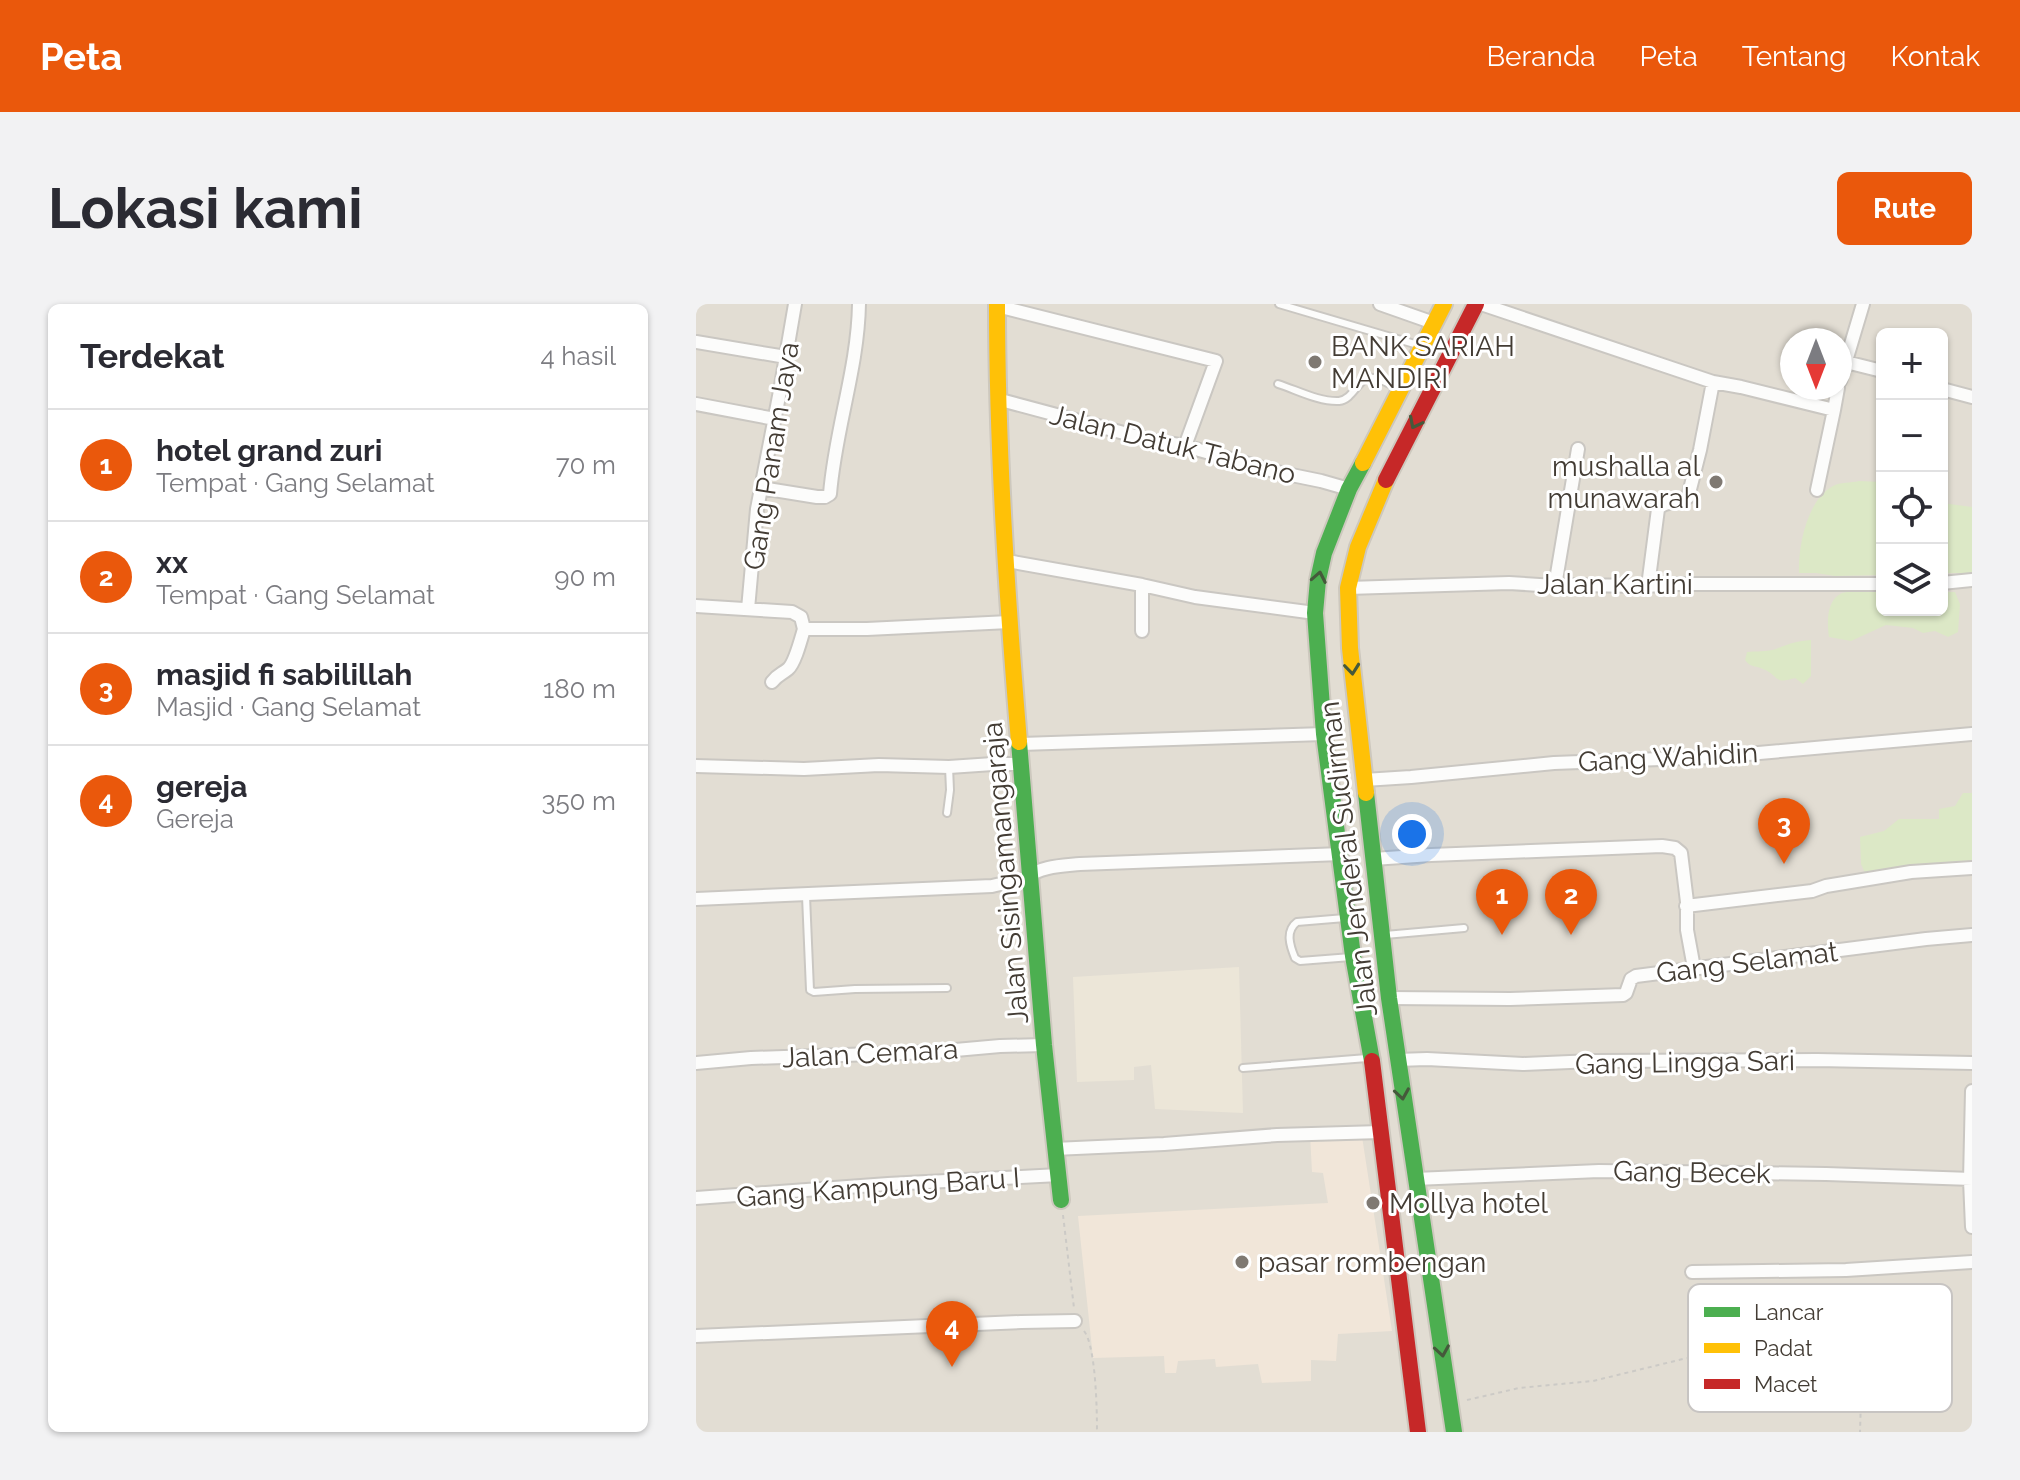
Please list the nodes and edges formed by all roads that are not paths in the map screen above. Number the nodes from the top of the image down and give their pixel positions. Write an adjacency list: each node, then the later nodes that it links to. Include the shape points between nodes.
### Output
1 (795, 304): 13 (street, Gang Panam Jaya)
2 (859, 304): 28 (street, via 830,494 817,497)
3 (1279, 304): 12 (lane)
4 (1380, 304): 9 (street)
5 (1444, 304): 9 (main road, Jalan Jenderal Sudirman)
6 (1478, 304): 16 (street); 38 (main road, Jalan Jenderal Sudirman, one-way to 38, via 1372,509)
7 (1863, 304): 11 (street)
8 (997, 305): 21 (main road, Jalan Sisingamangaraja); 26 (street, via 1216,361)
9 (1434, 323): 12 (main road, Jalan Jenderal Sudirman)
10 (696, 342): 13 (street)
11 (1852, 342)
12 (1422, 346): 18 (main road, Jalan Jenderal Sudirman)
13 (786, 357): 25 (street, Gang Panam Jaya)
14 (1852, 364): 15 (street)
15 (1876, 370)
16 (1713, 382): 24 (street); 37 (street, via 1688,497 1658,509)
17 (1278, 384): 18 (lane, via 1342,401 1367,378)
18 (1400, 389): 29 (main road, Jalan Jenderal Sudirman)
19 (1948, 391): 20 (street)
20 (1972, 397)
21 (997, 399): 26 (street, Jalan Datuk Tabano); 31 (main road, Jalan Sisingamangaraja)
22 (1836, 400): 24 (street)
23 (696, 404): 25 (street)
24 (1834, 410): 30 (street)
25 (775, 419): 28 (street, Gang Panam Jaya)
26 (1185, 446): 29 (street, Jalan Datuk Tabano)
27 (1578, 449): 36 (street)
28 (761, 488): 40 (street, Gang Panam Jaya)
29 (1349, 489): 41 (main road, Jalan Jenderal Sudirman, one-way to 29, via 1324,553)
30 (1817, 490)
31 (1007, 561): 35 (street); 42 (main road, Jalan Sisingamangaraja)
32 (1972, 580): 33 (street)
33 (1948, 582)
34 (1876, 584): 37 (street, Jalan Kartini)
35 (1142, 585): 41 (street); 44 (street)
36 (1555, 586): 37 (street, Jalan Kartini); 38 (street, Jalan Kartini)
37 (1648, 586)
38 (1348, 588): 52 (main road, Jalan Jenderal Sudirman, one-way to 52)
39 (696, 606): 40 (street)
40 (748, 609): 43 (street, via 792,612 801,617)
41 (1315, 613): 46 (main road, Jalan Jenderal Sudirman)
42 (1009, 622): 43 (street); 48 (main road, Jalan Sisingamangaraja)
43 (804, 629): 45 (street, via 791,665)
44 (1142, 631)
45 (772, 682)
46 (1324, 734): 48 (street); 54 (main road, Jalan Jenderal Sudirman)
47 (1972, 734): 52 (street, Gang Wahidin)
48 (1021, 744): 49 (main road, Jalan Sisingamangaraja)
49 (1022, 764): 51 (street); 57 (main road, Jalan Sisingamangaraja)
50 (696, 766): 51 (street)
51 (949, 767): 53 (lane)
52 (1364, 780): 55 (main road, Jalan Jenderal Sudirman)
53 (947, 813)
54 (1341, 854): 57 (street, via 1080,864); 61 (main road, Jalan Jenderal Sudirman)
55 (1373, 859): 60 (street, via 1662,846 1681,853); 63 (main road, Jalan Jenderal Sudirman)
56 (1972, 868): 60 (street, via 1911,872)
57 (1029, 875): 58 (street, via 992,886); 69 (main road, Jalan Sisingamangaraja)
58 (806, 896): 59 (street); 67 (lane, via 812,992)
59 (696, 899)
60 (1686, 906): 66 (street)
61 (1348, 918): 65 (main road, Jalan Jenderal Sudirman); 65 (lane, via 1297,922 1290,936 1300,961)
62 (1464, 928): 63 (lane)
63 (1382, 935): 68 (main road, Jalan Jenderal Sudirman)
64 (1972, 935): 66 (street, Gang Selamat)
65 (1353, 956): 70 (main road, Jalan Jenderal Sudirman)
66 (1694, 968): 68 (street, Gang Selamat, via 1633,977 1623,995)
67 (947, 988)
68 (1389, 998): 71 (main road, Jalan Jenderal Sudirman)
69 (1044, 1045): 72 (street, Jalan Cemara); 77 (main road, Jalan Sisingamangaraja)
70 (1371, 1057): 74 (lane); 76 (main road, Jalan Jenderal Sudirman)
71 (1397, 1060): 73 (street, Gang Lingga Sari); 79 (main road, Jalan Jenderal Sudirman, one-way to 79)
72 (696, 1063)
73 (1972, 1063)
74 (1243, 1068)
75 (1972, 1091): 80 (street)
76 (1381, 1132): 77 (street); 88 (main road, Jalan Jenderal Sudirman)
77 (1054, 1149): 78 (main road, Jalan Sisingamangaraja)
78 (1059, 1175): 81 (street, Gang Kampung Baru I); 82 (main road, Jalan Sisingamangaraja)
79 (1415, 1179): 80 (street, Gang Becek, via 1599,1171); 89 (main road, Jalan Jenderal Sudirman, one-way to 89)
80 (1971, 1180): 83 (street)
81 (696, 1198)
82 (1061, 1200)
83 (1972, 1227)
84 (1972, 1262): 85 (street)
85 (1692, 1272)
86 (1075, 1321): 87 (street)
87 (696, 1336)
88 (1418, 1432)
89 (1454, 1432)

